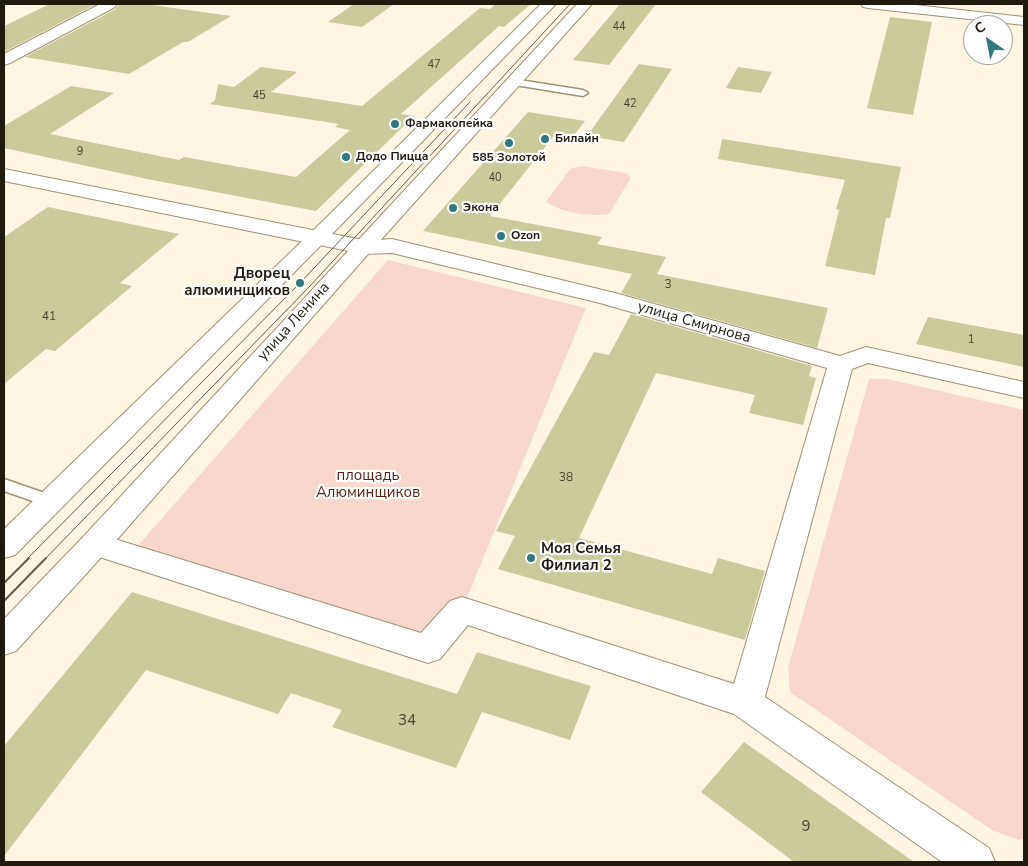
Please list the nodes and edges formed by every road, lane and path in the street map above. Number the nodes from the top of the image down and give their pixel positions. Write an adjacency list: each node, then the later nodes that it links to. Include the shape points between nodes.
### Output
1 (110, 4): 6 (street)
2 (549, 4): 10 (street)
3 (585, 4): 7 (street, улица Ленина)
4 (868, 4): 5 (street)
5 (1024, 21)
6 (4, 60)
7 (513, 82): 8 (lane); 11 (street, улица Ленина)
8 (583, 93)
9 (4, 175): 10 (street, улица Смирнова)
10 (318, 237): 11 (street, улица Смирнова); 15 (street)
11 (363, 247): 12 (street, улица Смирнова, via 392,246 607,298); 16 (street, улица Ленина)
12 (841, 364): 13 (street, via 866,355); 19 (street)
13 (1024, 390)
14 (4, 485): 15 (lane)
15 (50, 501): 17 (street)
16 (95, 544): 18 (street, улица Ленина); 19 (street, via 428,649 462,610)
17 (4, 547)
18 (4, 641)
19 (746, 703): 20 (street)
20 (975, 862)

